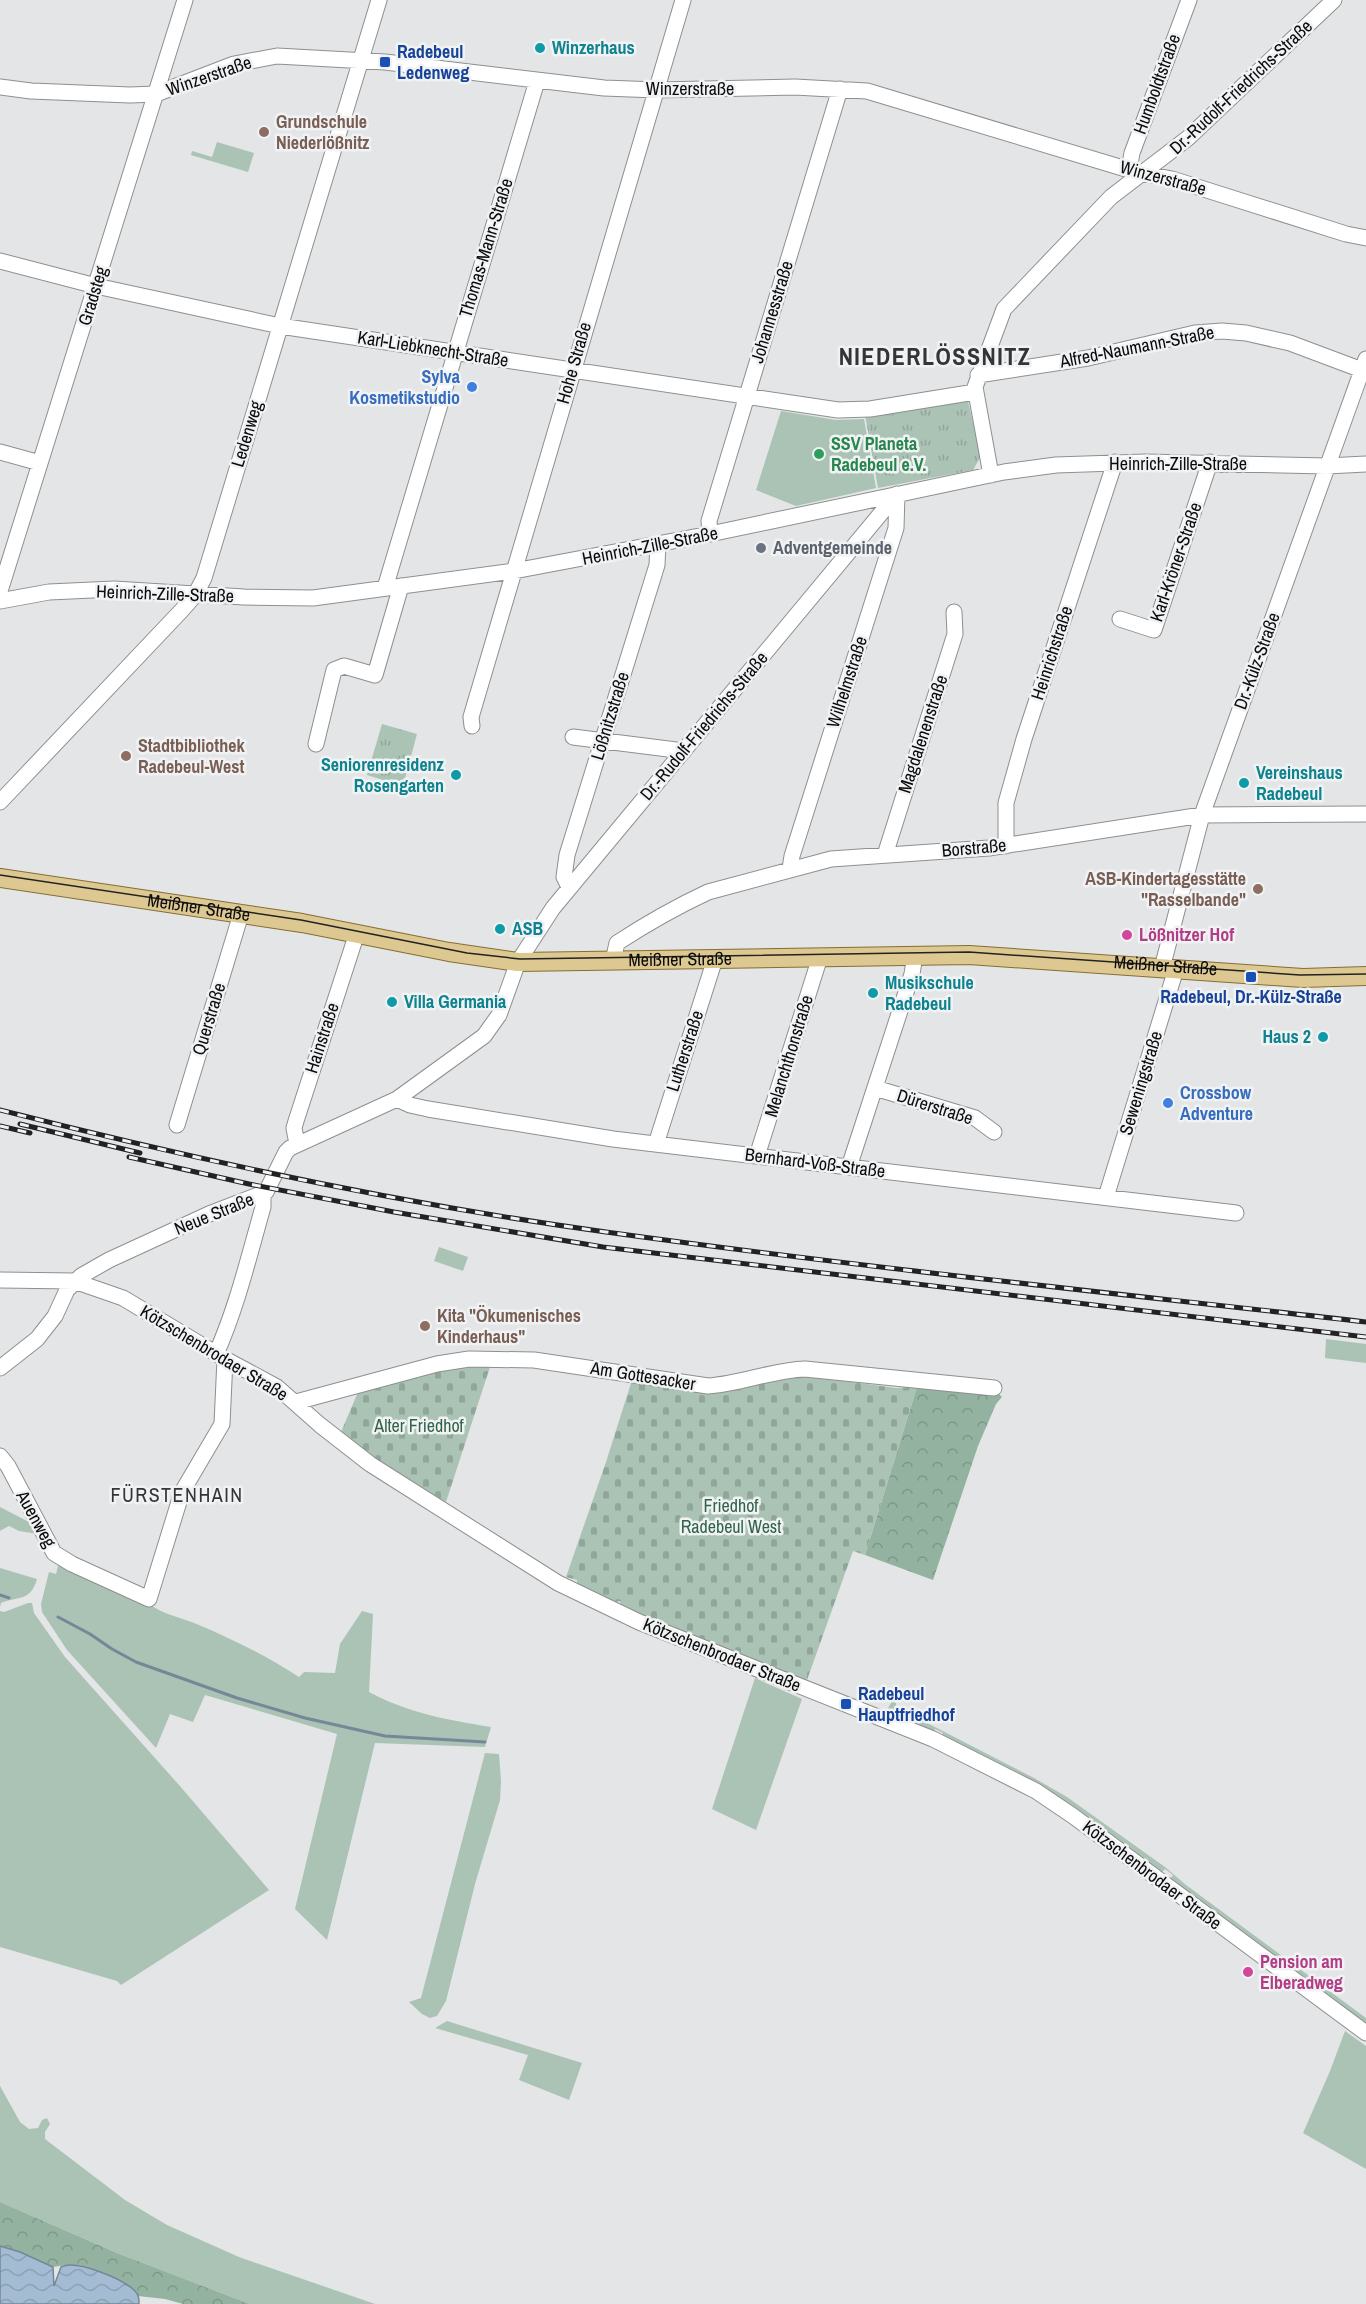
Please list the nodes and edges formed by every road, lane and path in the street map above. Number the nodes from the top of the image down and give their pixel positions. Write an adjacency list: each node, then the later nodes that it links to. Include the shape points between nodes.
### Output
1 (185, 0): 11 (street, Gradsteg)
2 (379, 0): 6 (street, Ledenweg)
3 (683, 0): 10 (street, Hohe Straße)
4 (1189, 0): 12 (street, Humboldtstraße, via 1132,153)
5 (1334, 0): 12 (street, Dr.-Rudolf-Friedrichs-Straße, via 1188,138 1163,159)
6 (360, 60): 7 (street, Winzerstraße); 11 (street, Winzerstraße, via 268,57 234,64); 16 (street, Ledenweg)
7 (537, 81): 10 (street, Winzerstraße); 17 (street, Thomas-Mann-Straße)
8 (0, 87): 11 (street, Winzerstraße)
9 (840, 89): 10 (street, Winzerstraße); 12 (street, Winzerstraße, via 877,93); 22 (street, Johannesstraße)
10 (657, 90): 19 (street, Hohe Straße)
11 (156, 94): 15 (street, Gradsteg)
12 (1135, 171): 13 (street, Winzerstraße); 20 (street, Dr.-Rudolf-Friedrichs-Straße, via 1004,309)
13 (1366, 238)
14 (0, 261): 15 (street, Karl-Liebknecht-Straße)
15 (96, 286): 16 (street, Karl-Liebknecht-Straße); 26 (street, Gradsteg)
16 (280, 326): 17 (street, Karl-Liebknecht-Straße); 37 (street, Ledenweg, via 204,578)
17 (454, 352): 19 (street, Karl-Liebknecht-Straße); 35 (street, Thomas-Mann-Straße)
18 (1364, 364): 20 (street, Alfred-Naumann-Straße, via 1290,343 1222,331); 28 (street, Dr.-Külz-Straße)
19 (572, 370): 22 (street, Karl-Liebknecht-Straße); 33 (street, Hohe Straße)
20 (978, 375): 21 (street, Dr.-Rudolf-Friedrichs-Straße)
21 (975, 392): 22 (street, Karl-Liebknecht-Straße, via 870,409 838,410); 29 (street)
22 (746, 397): 31 (street, Johannesstraße, via 709,521)
23 (0, 452): 26 (street)
24 (1115, 462): 25 (street, Heinrich-Zille-Straße); 29 (street, Heinrich-Zille-Straße, via 1056,465); 49 (street, Heinrichstraße, via 1024,739 1006,803)
25 (1210, 462): 28 (street, Heinrich-Zille-Straße); 40 (street, Karl-Kröner-Straße, via 1154,630)
26 (40, 463): 36 (street, Gradsteg)
27 (1366, 464): 28 (street, Heinrich-Zille-Straße)
28 (1327, 466): 48 (street, Dr.-Külz-Straße)
29 (991, 475): 30 (street, Heinrich-Zille-Straße)
30 (897, 494): 31 (street, Heinrich-Zille-Straße); 45 (street, Dr.-Rudolf-Friedrichs-Straße); 51 (street, Wilhelmstraße, via 896,528)
31 (710, 534): 32 (street, Heinrich-Zille-Straße)
32 (658, 544): 33 (street, Heinrich-Zille-Straße); 43 (street, Lößnitzstraße, via 657,565)
33 (514, 572): 34 (street, Heinrich-Zille-Straße); 41 (street, Hohe Straße, via 471,717)
34 (401, 586): 35 (street, Heinrich-Zille-Straße); 44 (street, via 375,675 344,666 334,670)
35 (385, 588): 37 (street, Heinrich-Zille-Straße, via 313,598)
36 (0, 591)
37 (195, 595): 38 (street, Heinrich-Zille-Straße, via 80,590); 46 (street, Ledenweg)
38 (0, 601)
39 (954, 612): 50 (street, Magdalenenstraße, via 955,634)
40 (1120, 619)
41 (472, 726)
42 (573, 737): 43 (street)
43 (602, 741): 45 (street); 53 (street, Lößnitzstraße, via 567,855 564,877)
44 (316, 744)
45 (684, 751): 53 (street, Dr.-Rudolf-Friedrichs-Straße)
46 (0, 802)
47 (1366, 814): 48 (street, Borstraße)
48 (1202, 815): 49 (street, Borstraße); 61 (street, Dr.-Külz-Straße)
49 (1006, 846): 50 (street, Borstraße)
50 (885, 855): 51 (street, Borstraße, via 831,859)
51 (790, 869): 59 (street, Borstraße, via 708,892 645,924 617,943)
52 (0, 878): 54 (main road, Meißner Straße)
53 (569, 887): 60 (street, Dr.-Rudolf-Friedrichs-Straße)
54 (241, 914): 55 (main road, Meißner Straße); 65 (street, Querstraße)
55 (357, 933): 60 (main road, Meißner Straße); 67 (street, Hainstraße, via 294,1128)
56 (915, 955): 57 (main road, Meißner Straße); 61 (main road, Meißner Straße, via 978,955); 63 (street, Dürerstraße)
57 (820, 957): 58 (main road, Meißner Straße); 69 (street, Melanchthonstraße)
58 (715, 959): 59 (main road, Meißner Straße); 68 (street, Lutherstraße)
59 (613, 961): 60 (main road, Meißner Straße)
60 (518, 962): 64 (street, Neue Straße, via 499,1015 484,1036)
61 (1169, 969): 62 (main road, Meißner Straße, via 1303,978); 72 (street, Seweningstraße)
62 (1366, 976)
63 (875, 1088): 66 (street, Dürerstraße, via 975,1118); 70 (street, Dürerstraße)
64 (397, 1099): 67 (street, Neue Straße); 68 (street, Bernhard-Voß-Straße, via 450,1113)
65 (177, 1125)
66 (994, 1132)
67 (297, 1144): 71 (street, Neue Straße, via 286,1152)
68 (656, 1144): 69 (street, Bernhard-Voß-Straße)
69 (757, 1156): 70 (street, Bernhard-Voß-Straße)
70 (849, 1167): 72 (street, Bernhard-Voß-Straße)
71 (263, 1194): 75 (street, Neue Straße, via 109,1260); 76 (street, via 263,1207)
72 (1106, 1197): 73 (street, Bernhard-Voß-Straße)
73 (1236, 1213)
74 (0, 1280): 75 (street)
75 (74, 1281): 76 (street, Kötzschenbrodaer Straße, via 123,1298); 77 (street, Neue Straße, via 37,1339)
76 (220, 1356): 79 (street, Kötzschenbrodaer Straße, via 269,1382); 80 (street, Auenweg, via 222,1424 184,1485 149,1599 54,1553)
77 (0, 1368)
78 (994, 1388): 79 (street, Am Gottesacker, via 805,1369 708,1386 559,1362 492,1358 437,1364)
79 (296, 1402): 81 (street, Kötzschenbrodaer Straße, via 370,1464 586,1598 933,1739 1036,1791)
80 (0, 1456)
81 (1366, 2033)

